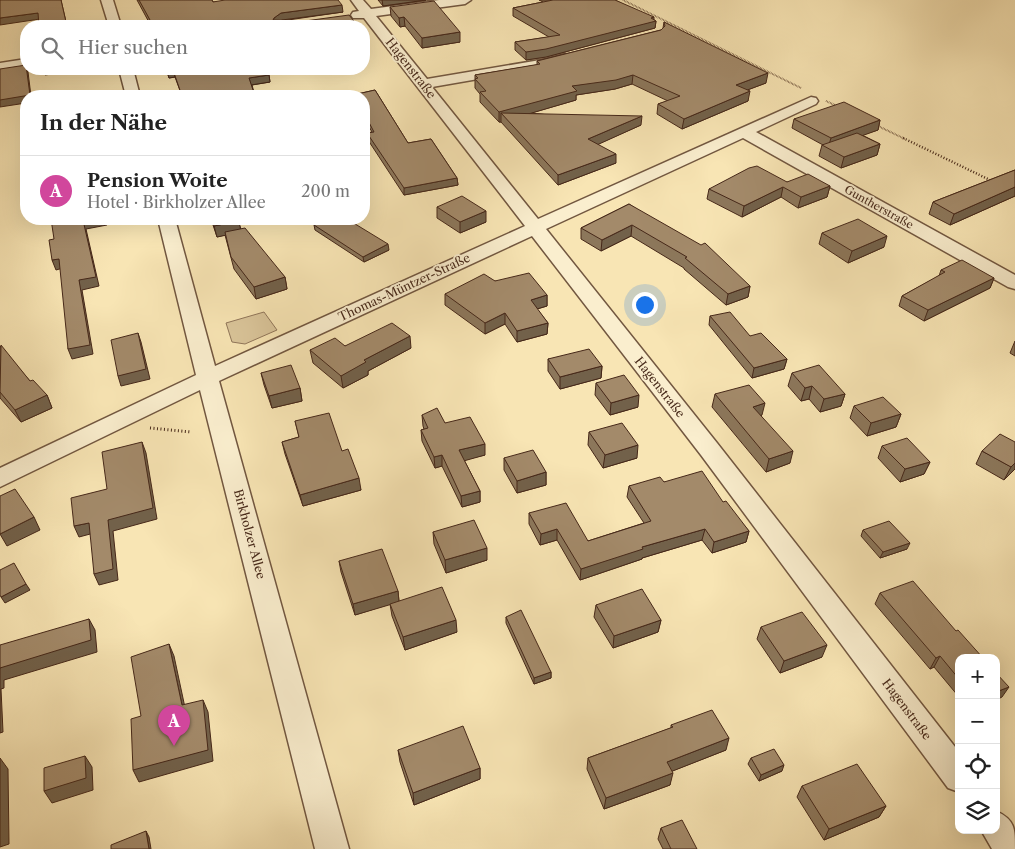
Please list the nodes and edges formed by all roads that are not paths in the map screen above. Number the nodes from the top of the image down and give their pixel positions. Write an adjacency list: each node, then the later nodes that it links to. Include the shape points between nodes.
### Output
1 (107, 0): 4 (street)
2 (465, 0): 3 (street)
3 (358, 10): 5 (street, Hagenstraße)
4 (113, 20)
5 (367, 20)
6 (370, 23): 11 (street, Hagenstraße)
7 (580, 54): 11 (street, via 547,63)
8 (20, 64): 9 (street)
9 (0, 67)
10 (128, 75): 12 (street)
11 (424, 84): 16 (street, Hagenstraße)
12 (132, 90)
13 (811, 100): 14 (street, Thomas-Müntzer-Straße)
14 (744, 132): 16 (street, Thomas-Müntzer-Straße); 17 (street, Guntherstraße)
15 (168, 225): 18 (street, Birkholzer Allee)
16 (534, 227): 18 (street, Thomas-Müntzer-Straße); 20 (street, Hagenstraße, via 709,449)
17 (1015, 283)
18 (208, 378): 19 (street, Thomas-Müntzer-Straße); 22 (street, Birkholzer Allee)
19 (0, 478)
20 (955, 772)
21 (1000, 832): 23 (street)
22 (332, 849)
23 (1013, 849)

